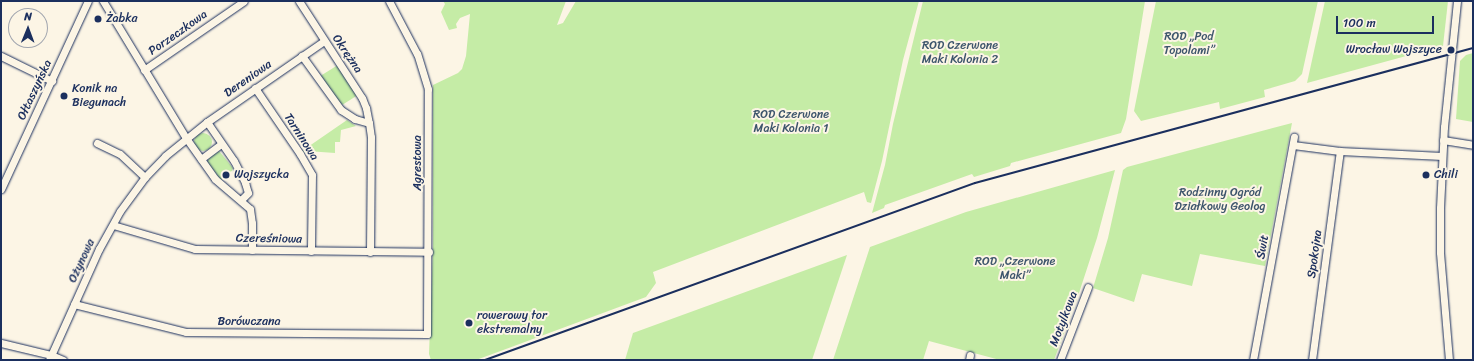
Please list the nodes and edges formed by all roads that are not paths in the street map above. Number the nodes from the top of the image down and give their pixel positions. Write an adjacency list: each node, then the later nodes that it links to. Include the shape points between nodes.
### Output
1 (88, 1): 11 (street, Ołtaszyńska)
2 (103, 1): 10 (street)
3 (244, 1): 10 (street, Porzeczkowa)
4 (299, 1): 7 (street, Okrężna)
5 (389, 1): 32 (street, Agrestowa, via 417,54 428,89)
6 (1457, 1): 17 (street)
7 (324, 41): 9 (street, Dereniowa); 14 (street, Okrężna, via 362,98)
8 (1, 56): 11 (street)
9 (302, 56): 12 (street, Dereniowa); 14 (street, via 341,110 354,119)
10 (144, 70): 16 (street)
11 (52, 81): 26 (street, Ołtaszyńska)
12 (255, 88): 13 (street, Dereniowa); 30 (street, Tarninowa, via 312,175)
13 (207, 122): 16 (street, Dereniowa); 19 (street)
14 (369, 123): 31 (street, Okrężna)
15 (1294, 137): 20 (street, Świt)
16 (186, 138): 24 (street); 25 (street, Ożynowa)
17 (1443, 140): 21 (street); 23 (street)
18 (97, 143): 25 (street, via 120,154)
19 (221, 144): 24 (street); 27 (street, via 234,161 245,183 248,193)
20 (1293, 145): 22 (street); 40 (street, Świt)
21 (1473, 145)
22 (1340, 151): 23 (street); 41 (street, Spokojna)
23 (1442, 156): 42 (street, via 1440,252)
24 (201, 159): 27 (street, via 215,179)
25 (145, 177): 28 (street, Ożynowa)
26 (1, 189)
27 (241, 200): 29 (street, via 251,214)
28 (112, 225): 29 (street, Czereśniowa, via 188,248); 34 (street, Ożynowa)
29 (252, 250): 30 (street, Czereśniowa)
30 (311, 251): 31 (street, Czereśniowa)
31 (370, 252): 32 (street, Czereśniowa)
32 (429, 252): 35 (street, Agrestowa)
33 (1088, 287): 39 (street, Motylkowa)
34 (74, 304): 35 (street, Borówczana, via 186,332); 37 (street, Ożynowa)
35 (427, 334)
36 (1, 343): 37 (street)
37 (50, 357): 38 (street)
38 (63, 360)
39 (1060, 360)
40 (1253, 360)
41 (1312, 360)
42 (1449, 360)

